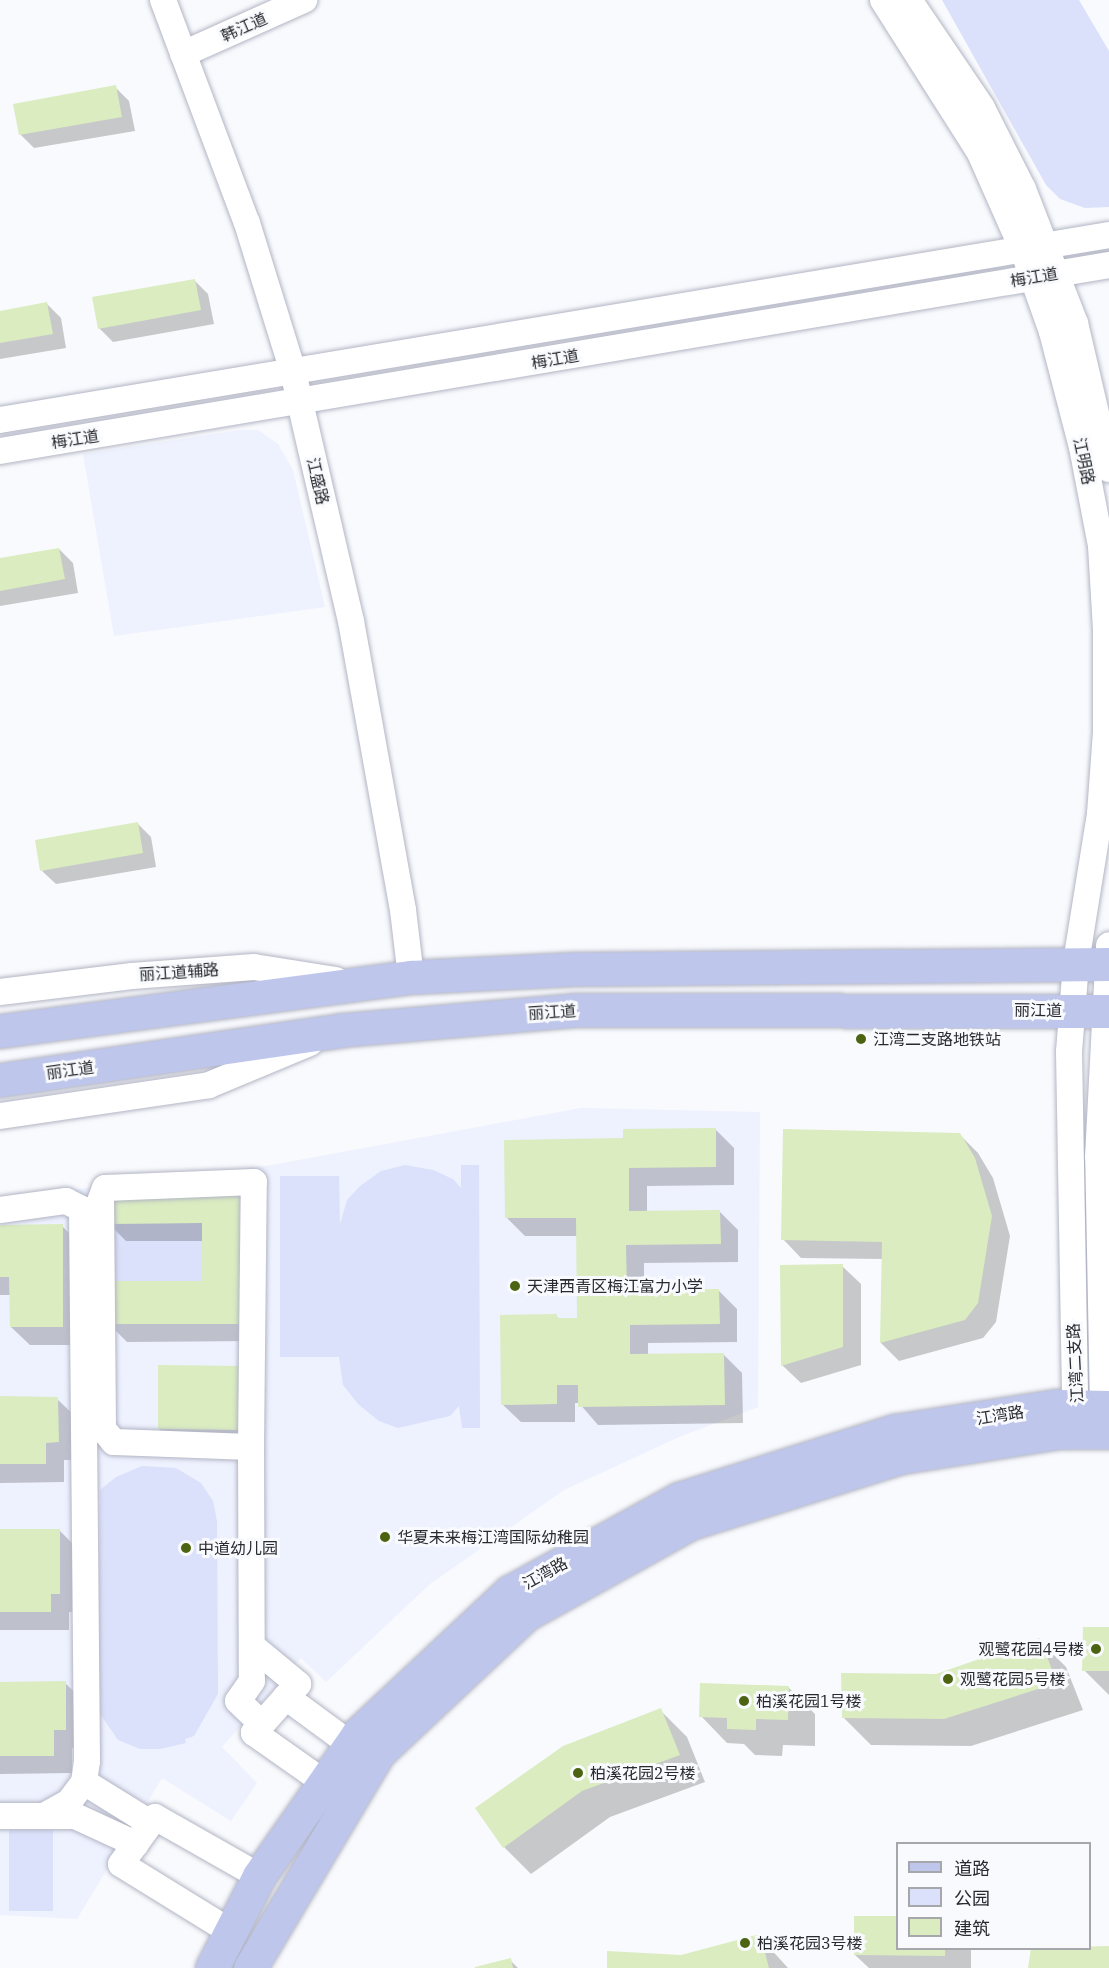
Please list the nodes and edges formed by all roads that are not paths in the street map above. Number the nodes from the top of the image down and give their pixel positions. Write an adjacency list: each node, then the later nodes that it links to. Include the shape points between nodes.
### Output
1 (163, 0): 5 (street, 江盛路)
2 (304, 0): 5 (street, 韩江道)
3 (883, 0): 7 (street, 江明路)
4 (909, 0): 7 (street, 江明路, via 982,108)
5 (183, 54): 10 (street, 江盛路, via 247,223)
6 (1109, 235): 7 (street, 梅江道)
7 (1035, 248): 9 (street, 江明路); 10 (street, 梅江道)
8 (1109, 265): 9 (street, 梅江道)
9 (1045, 275): 11 (street, 梅江道); 14 (street, 江明路, via 1075,323); 15 (street, 江明路, via 1101,546 1106,620 1106,732 1100,814)
10 (293, 372): 11 (street, 江盛路); 12 (street, 梅江道)
11 (300, 402): 13 (street, 梅江道); 16 (street, 江盛路, via 351,621 403,910)
12 (0, 420)
13 (0, 452)
14 (1109, 469)
15 (1100, 959): 16 (main road, via 586,969); 19 (street, 江湾二支路); 20 (street, 江湾二支路)
16 (411, 977): 17 (main road)
17 (357, 983): 18 (street, 丽江道辅路, via 254,968 132,976); 22 (main road)
18 (0, 992)
19 (1072, 1010): 20 (main road, 丽江道); 21 (main road, 丽江道, via 575,1010); 26 (street, 江湾二支路, via 1070,1155)
20 (1107, 1011): 26 (street, 江湾二支路, via 1098,1157)
21 (342, 1030): 23 (main road, 丽江道); 24 (street, via 209,1085)
22 (0, 1031)
23 (0, 1080)
24 (0, 1116)
25 (0, 1210): 32 (street, via 66,1201 82,1209 87,1761)
26 (1097, 1417): 31 (main road, 江湾路, via 1057,1406 895,1431 679,1499 510,1592); 41 (main road, 江湾路, via 1059,1432 901,1456 690,1523 526,1614 379,1752)
27 (251, 1448): 27 (street, via 114,1442 103,1429 101,1198 105,1188 254,1182); 28 (street)
28 (252, 1646): 29 (street, via 298,1684); 30 (street, via 252,1681 238,1701)
29 (286, 1697): 30 (street); 31 (street)
30 (262, 1724): 33 (street, via 254,1733)
31 (351, 1745): 33 (main road, 江湾路)
32 (84, 1782): 35 (street, via 69,1802); 36 (street)
33 (325, 1782): 38 (main road, 江湾路)
34 (0, 1816): 35 (street)
35 (44, 1816): 37 (street, via 75,1816)
36 (150, 1823): 37 (street); 38 (street, via 155,1817)
37 (136, 1844): 39 (street, via 121,1864)
38 (259, 1876): 39 (main road, 江湾路)
39 (231, 1932): 40 (main road, 江湾路)
40 (212, 1968)
41 (250, 1968)

